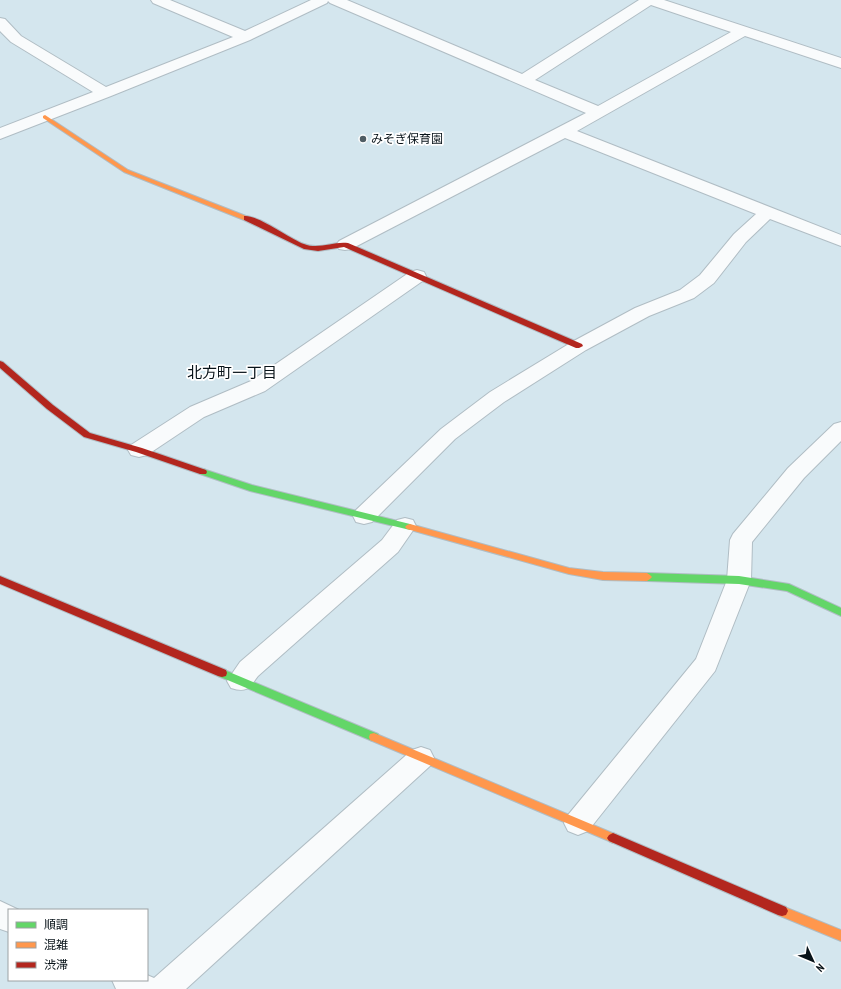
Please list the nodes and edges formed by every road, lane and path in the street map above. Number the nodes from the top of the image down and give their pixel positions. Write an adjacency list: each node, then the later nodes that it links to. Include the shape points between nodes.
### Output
1 (158, 0): 7 (street)
2 (322, 0): 7 (street)
3 (335, 0): 9 (street)
4 (649, 0): 6 (street); 9 (street)
5 (0, 22): 10 (street, via 16,39)
6 (743, 31): 8 (street); 11 (street)
7 (245, 37): 10 (street)
8 (841, 63)
9 (524, 80): 11 (street)
10 (106, 93): 12 (street)
11 (600, 112): 13 (street)
12 (45, 117): 14 (street); 17 (street, via 139,177 261,223 303,246 320,248)
13 (564, 132): 15 (street); 17 (street)
14 (0, 134)
15 (768, 212): 16 (street); 19 (street, via 740,238 707,279 687,294 642,312)
16 (841, 241)
17 (345, 245): 18 (street)
18 (417, 276): 19 (street); 22 (street, via 258,386 197,412)
19 (579, 346): 23 (street, via 496,397 448,434)
20 (0, 364): 22 (street, via 87,435)
21 (841, 429): 26 (street, via 796,473 740,540)
22 (139, 450): 23 (street, via 250,488)
23 (364, 516): 24 (street)
24 (405, 526): 26 (street, via 569,571 603,576); 28 (street, via 390,546 249,669)
25 (0, 580): 28 (street)
26 (739, 580): 27 (street, via 789,588); 30 (street, via 706,664)
27 (841, 612)
28 (240, 681): 29 (street)
29 (421, 758): 30 (street); 34 (street)
30 (578, 823): 31 (street)
31 (841, 936)
32 (129, 981): 33 (street)
33 (145, 989)
34 (164, 989)

